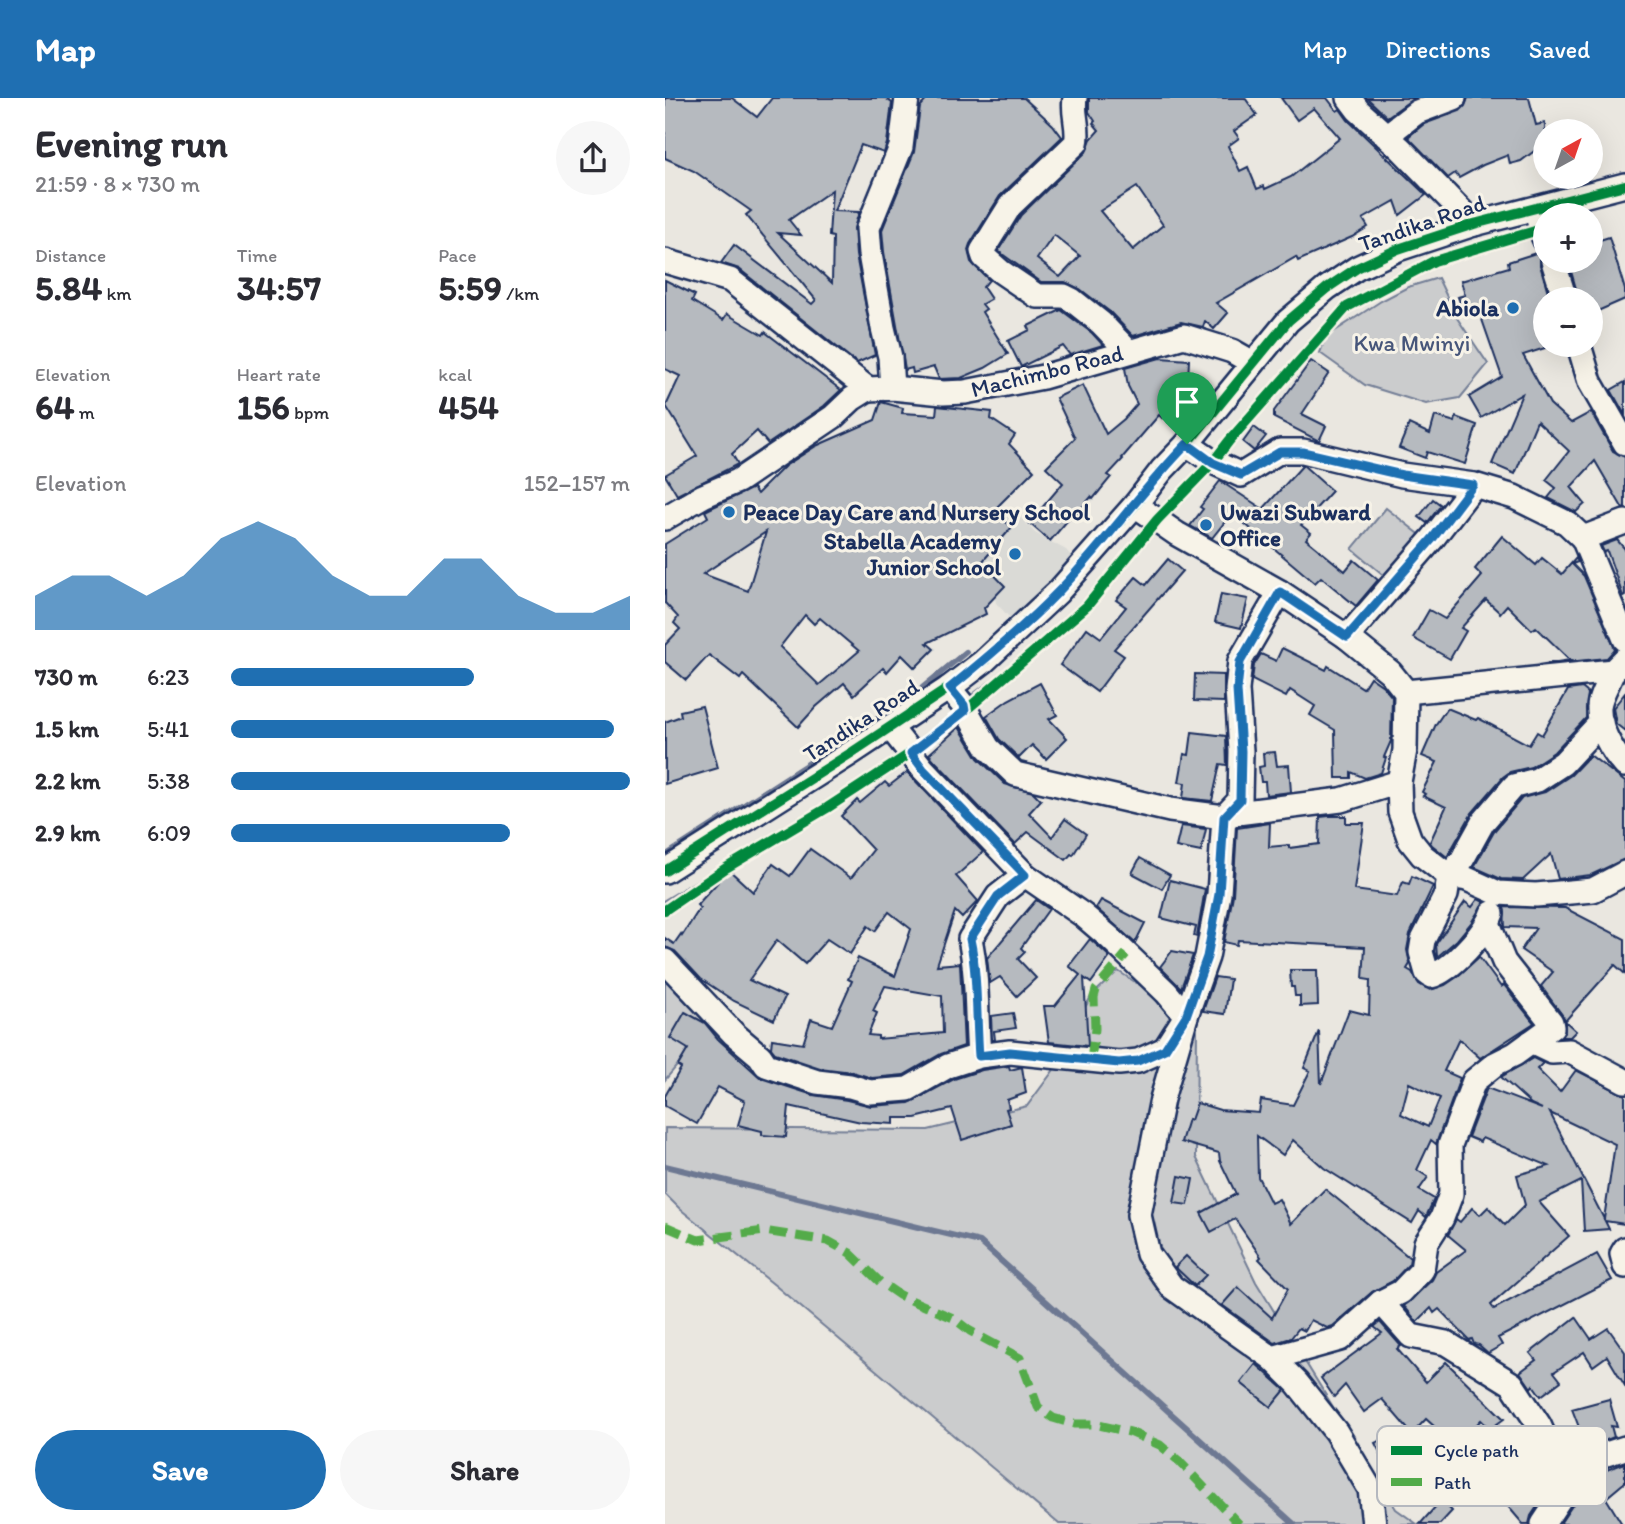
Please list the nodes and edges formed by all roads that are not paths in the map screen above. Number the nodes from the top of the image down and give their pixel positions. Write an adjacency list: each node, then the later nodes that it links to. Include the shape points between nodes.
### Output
1 (907, 98): 14 (street, via 901,146 868,228)
2 (1075, 98): 11 (street, via 1076,143 1010,206 982,251 1000,271 1037,296 1072,300)
3 (1349, 98): 5 (street)
4 (1454, 98): 5 (street, via 1417,112)
5 (1386, 136): 9 (street)
6 (1625, 185): 7 (street, Tandika Road)
7 (1559, 203)
8 (1533, 210): 9 (street, Tandika Road)
9 (1474, 224): 13 (street, Tandika Road, via 1357,268 1289,321)
10 (665, 261): 15 (street, via 730,279)
11 (1128, 351): 13 (street, Machimbo Road, via 1184,336); 14 (street, Machimbo Road, via 1083,367 965,392)
12 (1583, 357): 16 (street, via 1590,382)
13 (1253, 363): 17 (street, Tandika Road)
14 (893, 388): 15 (street, Machimbo Road)
15 (868, 389): 20 (street, via 747,475)
16 (1625, 443)
17 (1187, 444): 18 (street, via 1213,463 1241,475 1280,452 1303,452 1402,475); 19 (street, Tandika Road)
18 (1473, 485): 22 (street, via 1548,512); 24 (street)
19 (1135, 505): 23 (street); 27 (street, Tandika Road, via 1058,592)
20 (665, 518)
21 (1625, 522): 22 (street)
22 (1583, 538): 25 (street)
23 (1280, 592): 24 (street); 33 (street, via 1240,662 1240,800)
24 (1347, 637): 28 (street, via 1390,672)
25 (1625, 639)
26 (1619, 665): 28 (street); 29 (street, via 1599,707)
27 (950, 688): 30 (street, Tandika Road); 33 (street, via 988,747 1015,774 1170,810)
28 (1406, 692): 32 (street, via 1405,750)
29 (1601, 722): 31 (street); 37 (street, via 1563,763 1537,780 1514,786 1483,822)
30 (890, 727): 34 (street, Tandika Road); 36 (street, via 923,769)
31 (1625, 765)
32 (1399, 782): 33 (street, via 1341,800); 37 (street, via 1400,812 1410,840)
33 (1224, 817): 41 (street, via 1219,894 1207,957)
34 (665, 871)
35 (1625, 873): 38 (street, via 1593,890)
36 (1025, 875): 41 (street, via 1110,937); 43 (street, via 998,896 970,939 976,967)
37 (1449, 876): 38 (street); 39 (street, via 1446,895 1422,946 1427,973 1440,973)
38 (1498, 893): 39 (street)
39 (1488, 923): 42 (street, via 1504,962 1553,1024)
40 (665, 961): 43 (street, via 766,1065 817,1082 870,1092 908,1089 948,1066)
41 (1186, 1016): 43 (street, via 1165,1049 1138,1061 1010,1052); 48 (street, via 1162,1099 1139,1215 1148,1254 1173,1287)
42 (1531, 1042): 44 (street, via 1552,1052 1569,1051); 47 (street, via 1474,1081 1450,1146 1451,1194 1426,1242 1422,1270 1401,1292)
43 (979, 1056)
44 (1625, 1081)
45 (1625, 1249): 46 (street)
46 (1625, 1266)
47 (1381, 1301): 48 (street, via 1340,1339); 49 (street, via 1411,1336 1446,1343 1512,1384)
48 (1272, 1358): 53 (street, via 1336,1432 1370,1489)
49 (1539, 1426)
50 (1625, 1448): 51 (street)
51 (1607, 1454)
52 (1555, 1506): 54 (street)
53 (1374, 1524)
54 (1543, 1524)

